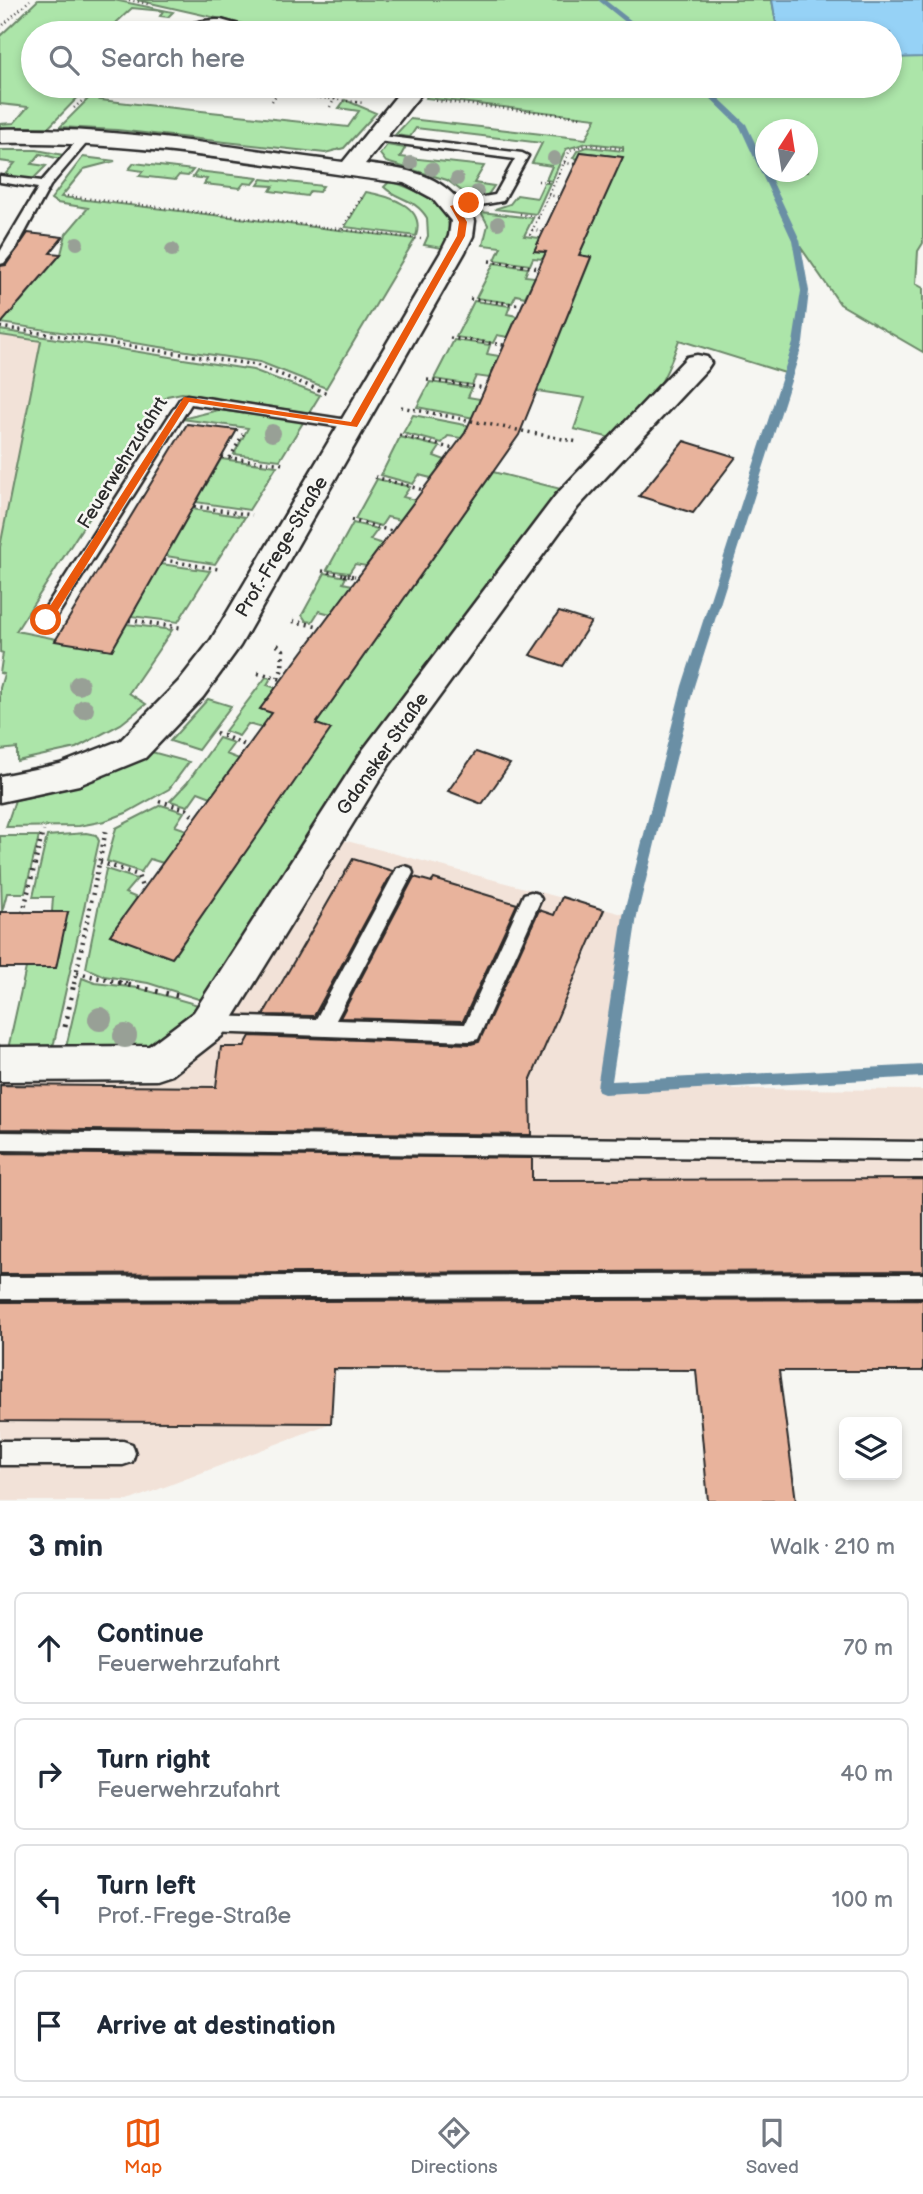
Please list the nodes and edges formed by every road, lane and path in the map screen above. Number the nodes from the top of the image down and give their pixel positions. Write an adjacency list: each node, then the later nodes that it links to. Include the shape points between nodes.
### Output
1 (30, 0): 4 (path)
2 (129, 0): 3 (path)
3 (148, 4)
4 (0, 28)
5 (274, 98): 8 (path)
6 (335, 98): 10 (path); 11 (path)
7 (407, 98): 15 (street)
8 (272, 101)
9 (434, 101): 12 (path)
10 (374, 106)
11 (330, 107)
12 (581, 117)
13 (0, 136): 14 (street)
14 (85, 138): 20 (street, via 134,141); 21 (lane)
15 (374, 138): 20 (street); 25 (lane, via 522,156 499,198)
16 (624, 149): 17 (path, via 588,145 570,150)
17 (564, 163): 18 (path); 23 (path)
18 (575, 164)
19 (0, 179): 21 (lane)
20 (358, 179): 25 (street, via 408,177 434,187); 26 (path)
21 (45, 185): 31 (lane)
22 (71, 187): 26 (path, via 64,195)
23 (548, 195): 24 (path); 27 (path)
24 (560, 197)
25 (453, 206): 42 (street, Prof.-Frege-Straße, via 463,222 461,236)
26 (342, 229): 30 (path)
27 (532, 230): 28 (path); 29 (path)
28 (543, 231)
29 (530, 235)
30 (421, 239)
31 (0, 260)
32 (489, 261): 33 (path)
33 (539, 268)
34 (470, 299): 35 (path)
35 (522, 305)
36 (0, 327): 42 (path, via 256,365 328,393)
37 (450, 338): 38 (path)
38 (504, 345)
39 (697, 363): 78 (street, Gdansker Straße, via 568,501 375,759)
40 (428, 380): 41 (path)
41 (485, 388)
42 (360, 414): 44 (path); 58 (lane, Feuerwehrzufahrt, via 187,399); 67 (street, Prof.-Frege-Straße, via 224,646 191,689 133,749 66,776)
43 (399, 435): 45 (path)
44 (563, 439)
45 (454, 449)
46 (222, 457): 47 (path)
47 (284, 464)
48 (375, 477): 49 (path)
49 (423, 489)
50 (194, 506): 51 (path)
51 (252, 515)
52 (351, 520): 53 (path)
53 (392, 531)
54 (163, 561): 55 (path)
55 (218, 569)
56 (322, 571): 57 (path)
57 (359, 577)
58 (46, 620)
59 (129, 620): 62 (path)
60 (293, 621): 61 (path)
61 (321, 627)
62 (182, 628)
63 (277, 645): 64 (path, via 283,650 280,678)
64 (258, 673)
65 (216, 733): 66 (path)
66 (248, 746)
67 (0, 789)
68 (159, 801): 69 (path, via 186,809)
69 (195, 818)
70 (106, 830): 72 (path)
71 (43, 831): 76 (path)
72 (100, 862): 74 (path, via 138,875); 77 (path)
73 (404, 873): 79 (lane)
74 (143, 890)
75 (531, 899): 79 (lane, via 471,1033)
76 (23, 913)
77 (77, 973): 78 (path, via 153,989); 80 (path)
78 (213, 1016): 79 (lane); 80 (street, Gdansker Straße, via 157,1063)
79 (322, 1028)
80 (57, 1063): 81 (street, Gdansker Straße)
81 (0, 1064)
82 (0, 1141): 83 (lane)
83 (923, 1151)
84 (923, 1285): 85 (lane)
85 (0, 1288)
86 (0, 1453): 87 (lane)
87 (123, 1453)

